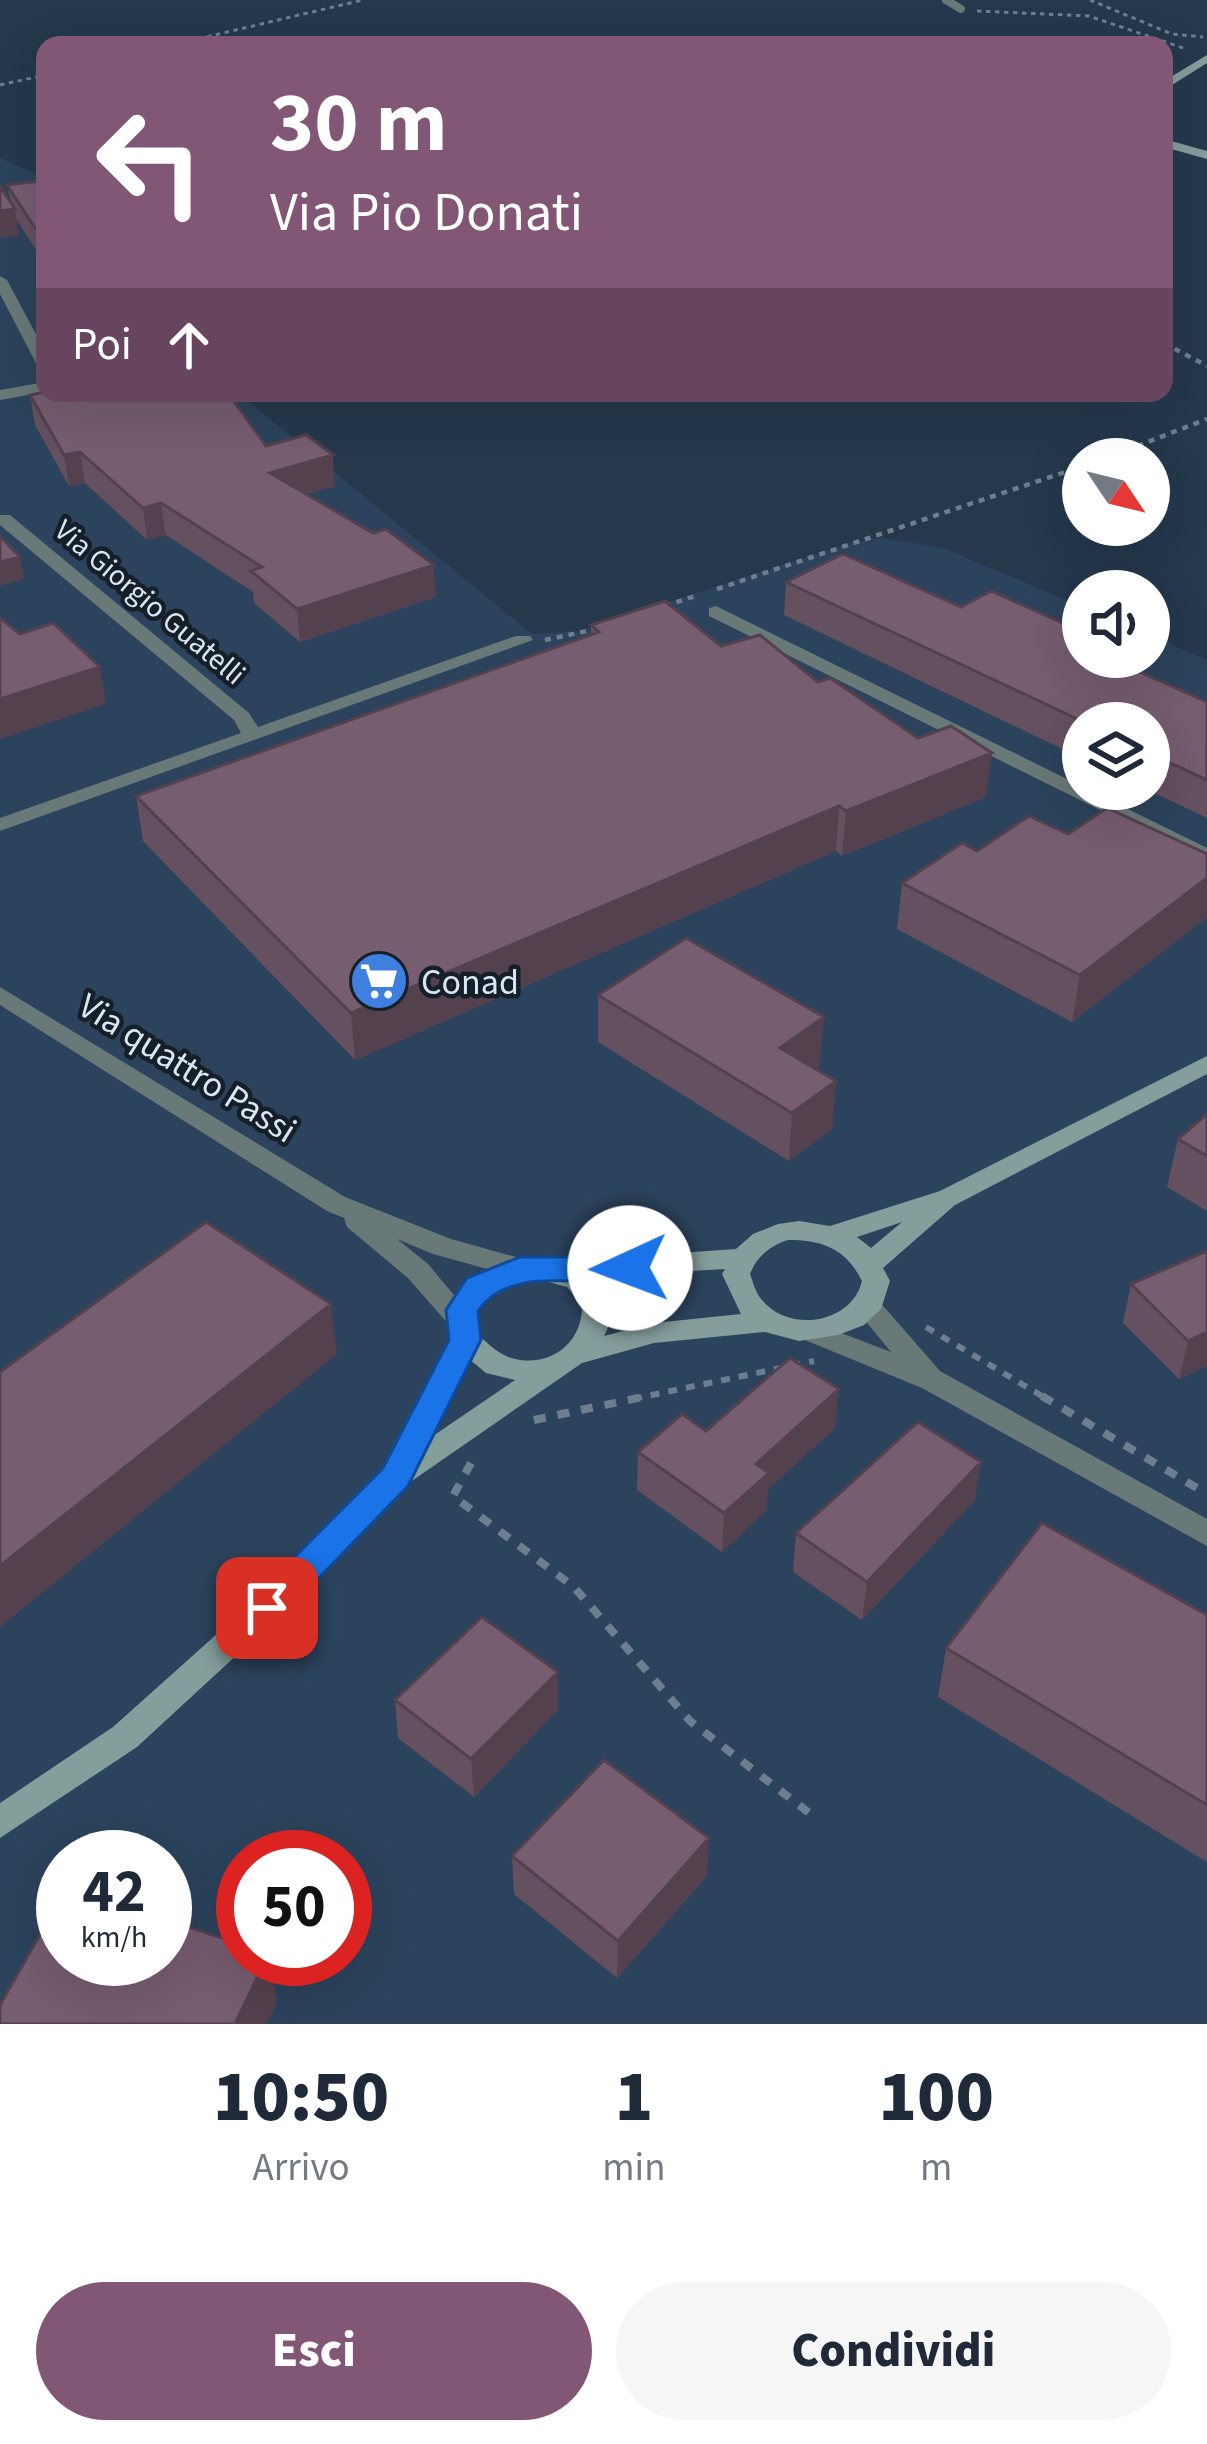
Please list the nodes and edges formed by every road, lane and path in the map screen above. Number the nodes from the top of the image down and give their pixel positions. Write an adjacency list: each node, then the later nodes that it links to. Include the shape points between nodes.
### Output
1 (363, 0): 5 (path)
2 (946, 0): 4 (lane)
3 (1090, 0): 7 (path, via 1172,34)
4 (962, 9): 6 (path, via 1089,16)
5 (210, 36)
6 (1147, 36)
7 (1207, 38)
8 (1173, 45): 9 (path)
9 (1188, 50)
10 (1207, 58): 12 (main road)
11 (36, 77): 13 (path)
12 (1173, 80)
13 (0, 86)
14 (1173, 146): 15 (main road)
15 (1207, 155)
16 (0, 280): 17 (street)
17 (36, 348)
18 (1173, 348): 19 (path)
19 (1207, 366)
20 (36, 389): 21 (street)
21 (0, 395)
22 (1207, 419): 23 (path)
23 (1158, 438)
24 (1062, 473): 26 (path)
25 (4, 519): 32 (street, Via Giorgio Guatelli, via 242,717)
26 (671, 604): 27 (path); 28 (path)
27 (694, 608)
28 (649, 611)
29 (716, 612): 34 (street)
30 (606, 626): 31 (path, via 562,640)
31 (523, 640): 32 (street)
32 (252, 735): 33 (street)
33 (0, 825)
34 (1207, 856)
35 (0, 994): 38 (street, Via quattro Passi)
36 (1207, 1064): 37 (main road)
37 (950, 1197): 39 (main road); 41 (main road)
38 (336, 1204): 42 (street, Via quattro Passi, via 443,1247); 45 (street, Via quattro Passi, via 418,1271)
39 (832, 1235): 40 (main road, via 773,1234); 41 (main road)
40 (742, 1258): 42 (main road); 44 (main road, via 739,1292)
41 (870, 1264): 43 (main road)
42 (534, 1269): 45 (main road, via 478,1286); 47 (main road, via 573,1277 597,1302 600,1323)
43 (871, 1302): 46 (main road, via 844,1325); 49 (street); 53 (path)
44 (768, 1321): 46 (main road); 47 (main road, via 654,1333)
45 (463, 1329): 47 (main road, via 486,1360 509,1369); 52 (main road)
46 (809, 1331): 49 (street)
47 (572, 1358): 52 (main road)
48 (818, 1360): 50 (path)
49 (932, 1380): 54 (street)
50 (529, 1421)
51 (475, 1455): 55 (path, via 453,1496 574,1587 690,1721)
52 (395, 1477): 56 (main road, via 125,1737)
53 (1207, 1494)
54 (1207, 1534)
55 (817, 1819)
56 (0, 1822)

